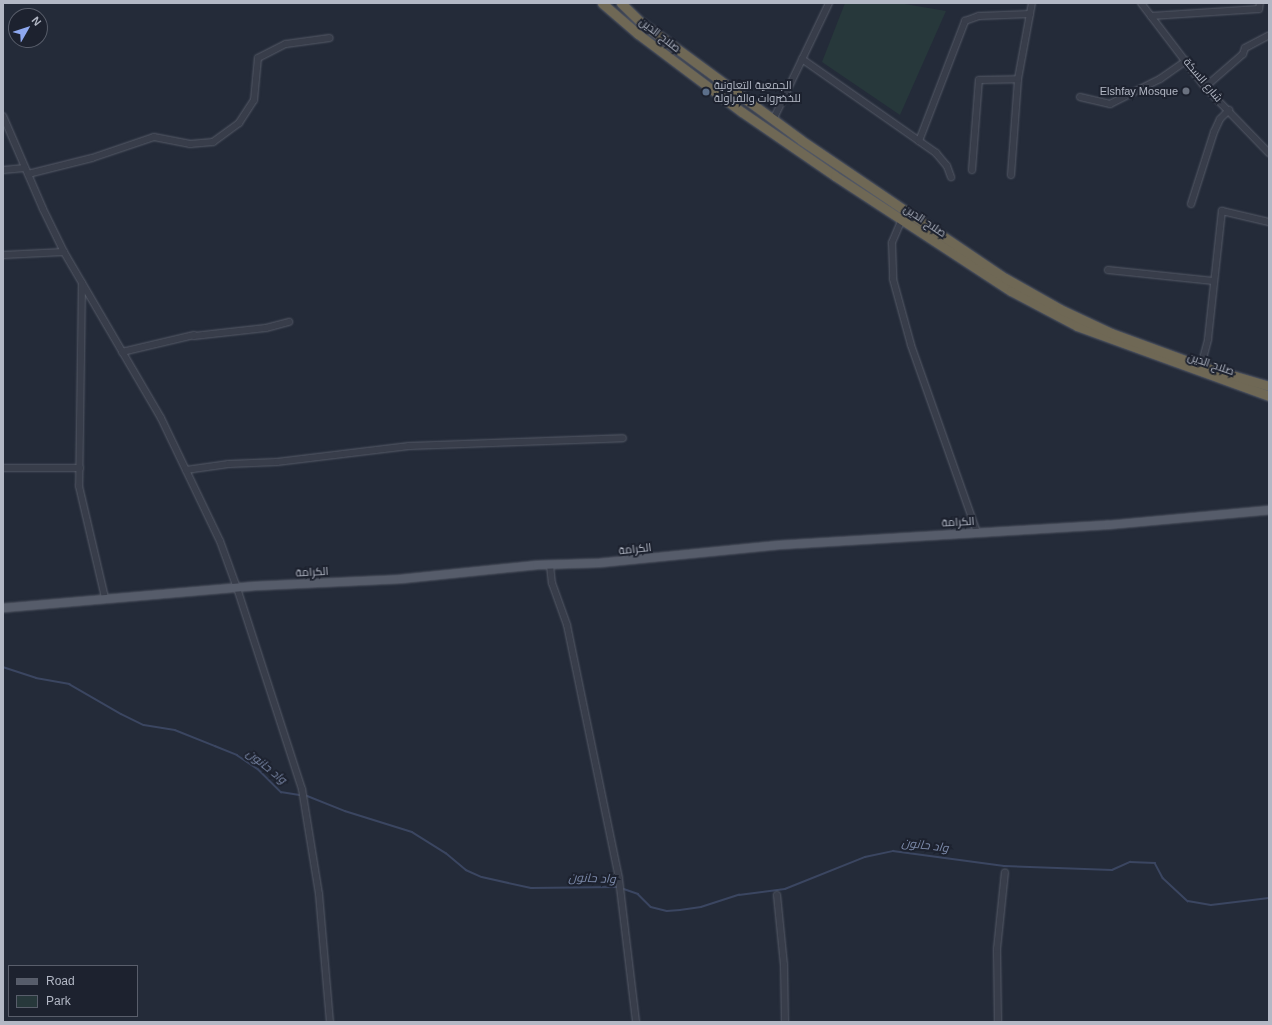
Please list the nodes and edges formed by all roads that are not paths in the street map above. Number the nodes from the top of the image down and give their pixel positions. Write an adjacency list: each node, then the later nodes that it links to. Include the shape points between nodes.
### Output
1 (602, 3): 28 (highway, صلاح الدين, via 638,34 729,102)
2 (621, 3): 18 (highway, صلاح الدين, via 642,23)
3 (829, 3): 11 (street)
4 (1032, 3): 7 (street)
5 (1141, 3): 8 (street, شارع السكة)
6 (1260, 3): 8 (street, via 1259,10)
7 (1030, 14): 13 (street); 20 (street, via 979,16 965,21)
8 (1151, 16): 12 (street, شارع السكة)
9 (1269, 35): 14 (street, via 1245,48 1243,54)
10 (330, 38): 24 (street, via 286,44 258,58 254,100 239,123 213,142 190,144 154,137 92,158)
11 (802, 59): 18 (street); 20 (street)
12 (1186, 61): 14 (street, شارع السكة); 15 (street, via 1160,79 1110,104)
13 (1018, 79): 23 (street, via 979,80); 25 (street)
14 (1206, 86): 16 (street, شارع السكة)
15 (1080, 97)
16 (1229, 110): 21 (street, شارع السكة); 27 (street, via 1220,119 1214,132)
17 (3, 116): 19 (street)
18 (773, 120): 37 (highway, صلاح الدين, via 1005,278 1060,309 1111,333)
19 (5, 126): 24 (street)
20 (919, 141): 26 (street, via 936,153 947,166)
21 (1269, 153)
22 (3, 170): 24 (street)
23 (972, 170)
24 (27, 171): 30 (street)
25 (1011, 175)
26 (951, 178)
27 (1191, 204)
28 (902, 219): 39 (highway, صلاح الدين, via 1011,291 1077,326); 45 (street, via 892,243 893,279 911,345)
29 (1269, 222): 33 (street, via 1222,211)
30 (64, 252): 31 (street); 34 (street)
31 (3, 256)
32 (1108, 270): 33 (street)
33 (1213, 281): 37 (street, via 1208,339)
34 (82, 283): 36 (street); 42 (street)
35 (289, 322): 36 (street, via 266,328 194,335)
36 (122, 352): 43 (street, via 161,418)
37 (1201, 366): 38 (highway, صلاح الدين)
38 (1269, 386)
39 (1269, 396)
40 (623, 438): 43 (street, via 409,446)
41 (3, 468): 42 (street)
42 (80, 468): 48 (street, via 80,486)
43 (186, 470): 47 (street, via 220,541)
44 (1269, 510): 45 (main road, الكرامة, via 1114,525)
45 (977, 532): 46 (main road, الكرامة, via 779,545 599,563)
46 (550, 565): 47 (main road, الكرامة, via 407,578); 53 (street, via 552,583 567,625 620,882)
47 (237, 588): 48 (main road, الكرامة); 52 (street, via 302,789 319,894)
48 (105, 598): 49 (main road, الكرامة)
49 (3, 608)
50 (1005, 872): 55 (street, via 997,949)
51 (777, 895): 54 (street, via 784,965)
52 (330, 1022)
53 (636, 1022)
54 (786, 1022)
55 (998, 1022)

